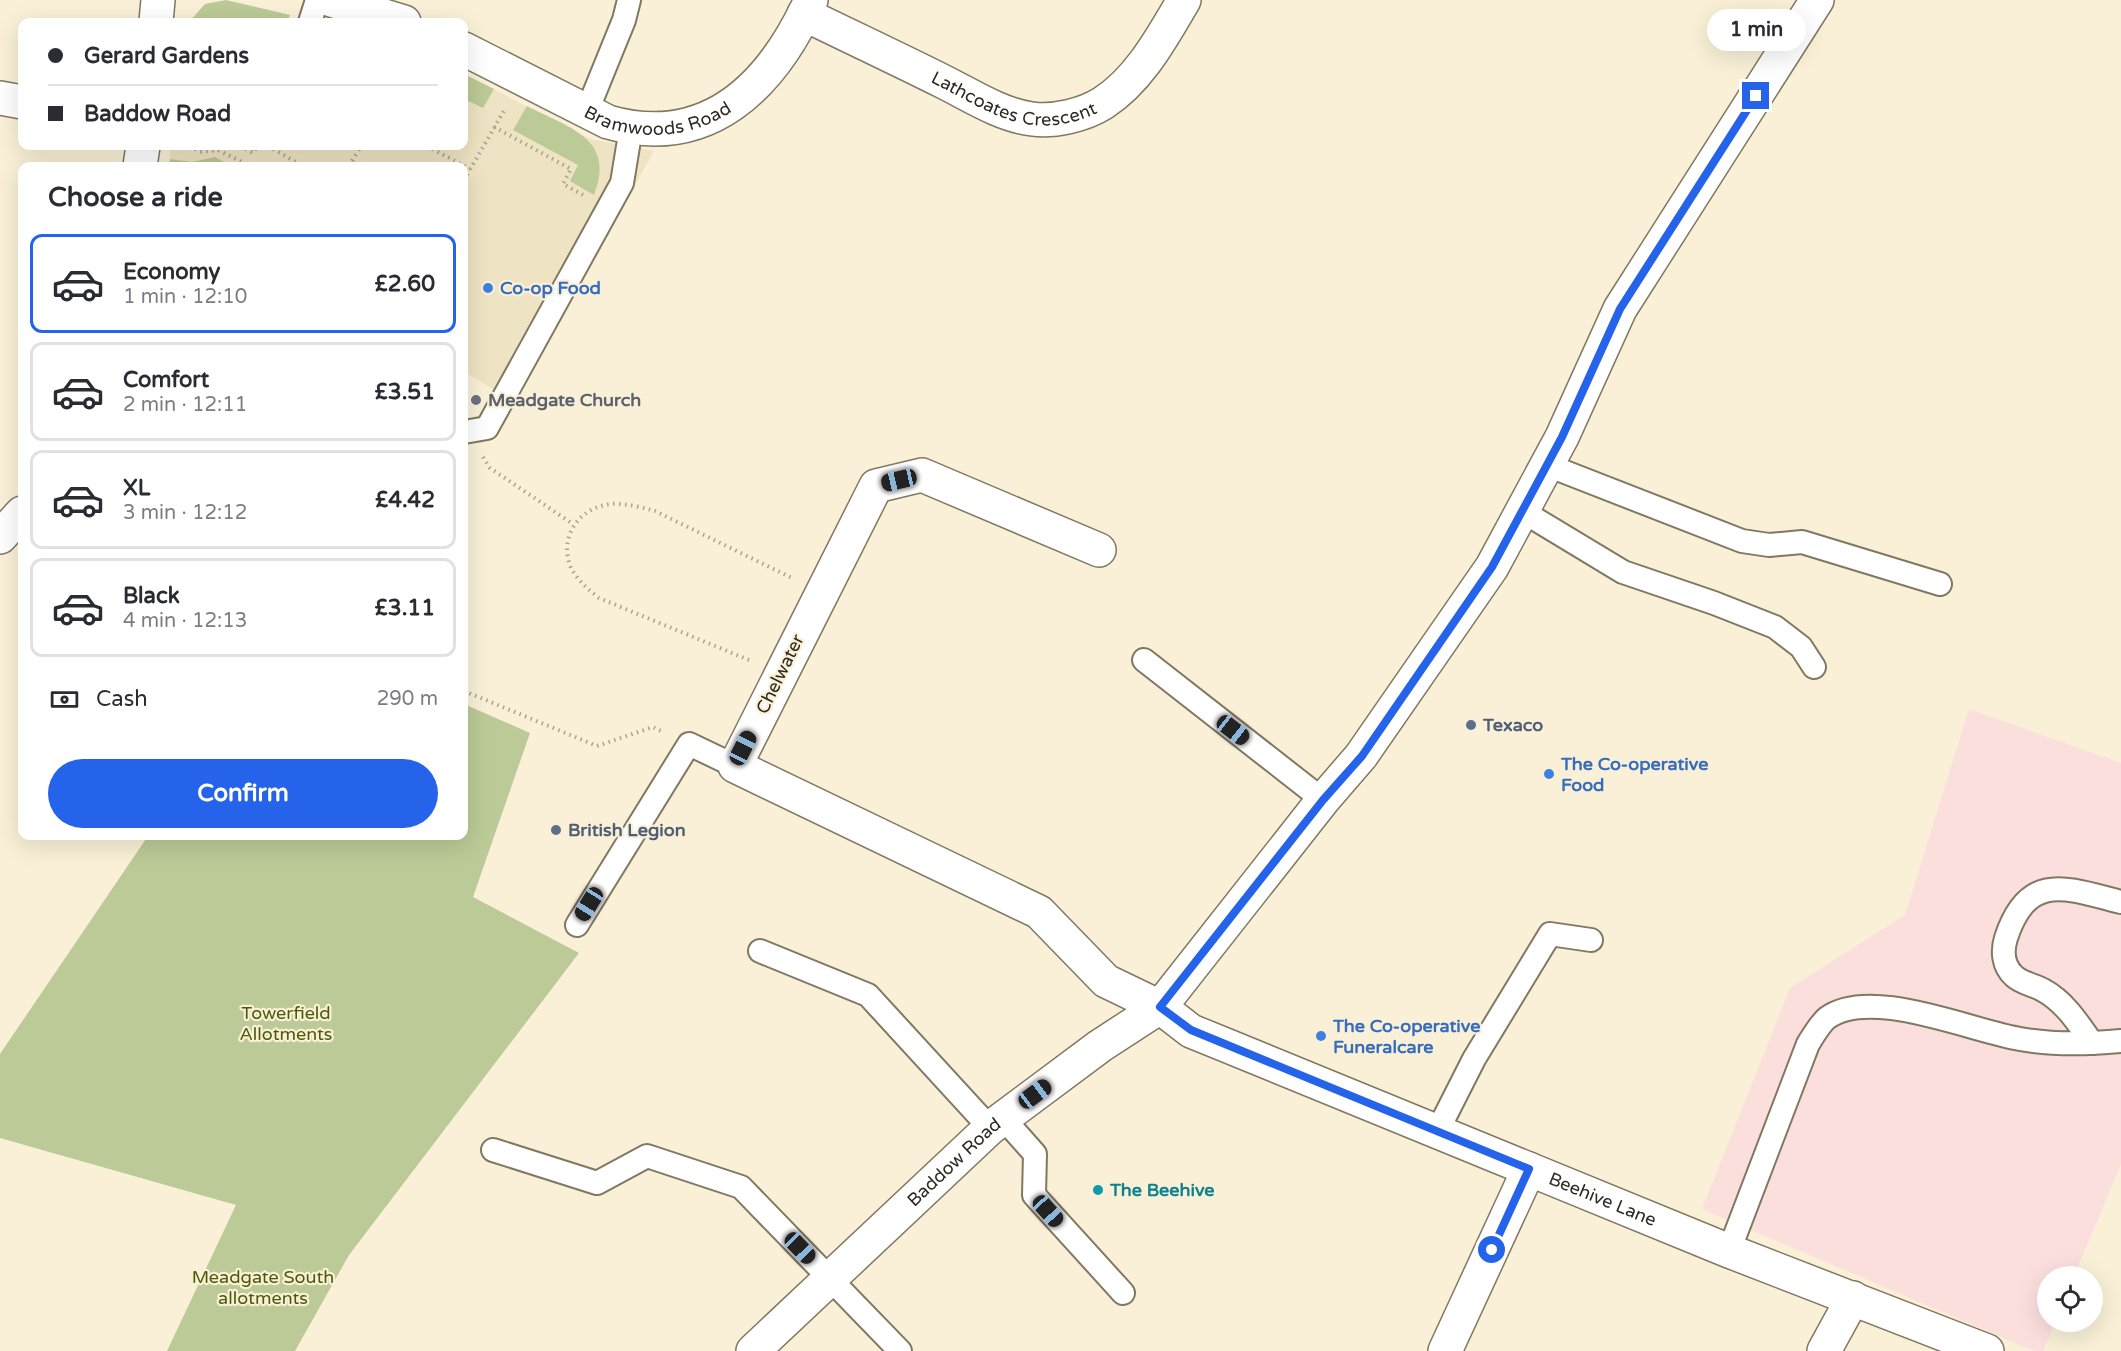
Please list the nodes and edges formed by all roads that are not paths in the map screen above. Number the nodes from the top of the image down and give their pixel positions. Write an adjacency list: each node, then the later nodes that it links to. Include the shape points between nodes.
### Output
1 (158, 0): 8 (street)
2 (317, 0): 9 (lane)
3 (331, 0): 10 (street)
4 (629, 0): 14 (lane)
5 (1184, 0): 7 (street, Lathcoates Crescent, via 1145,62 1102,104 1083,113 1034,119 1010,114)
6 (1818, 0): 17 (street, Baddow Road, via 1620,309)
7 (808, 7): 15 (street, Bramwoods Road, via 775,64 756,86 729,107 682,127)
8 (156, 18)
9 (311, 18)
10 (391, 18)
11 (468, 51): 14 (street, Bramwoods Road)
12 (0, 98): 13 (street)
13 (18, 101)
14 (587, 111): 15 (street, Bramwoods Road)
15 (631, 128): 16 (lane, via 622,183 608,210 487,428)
16 (468, 431)
17 (1547, 465): 18 (street, Baddow Road); 22 (lane, via 1742,541 1769,545 1802,542)
18 (1522, 511): 24 (lane, via 1623,572 1775,627 1801,647); 26 (street, Baddow Road, via 1486,576 1362,756)
19 (18, 517): 20 (street)
20 (0, 537)
21 (1099, 550): 25 (street, Chelwater, via 922,475 876,486)
22 (1940, 584)
23 (1144, 660): 26 (lane)
24 (1814, 667)
25 (735, 766): 28 (lane, via 689,744); 31 (street, via 1039,912 1106,981)
26 (1323, 800): 31 (street, Baddow Road)
27 (2121, 902): 33 (lane, via 2065,888 2043,891 2029,897 2014,914 2004,943 2004,961 2014,977 2044,990 2070,1011)
28 (577, 925)
29 (1591, 940): 35 (lane, via 1550,934 1474,1059)
30 (760, 951): 34 (lane, via 868,995)
31 (1160, 1007): 34 (street, Baddow Road, via 1100,1046); 35 (street, Beehive Lane, via 1191,1030)
32 (2121, 1041): 33 (lane)
33 (2092, 1043): 38 (lane, via 2021,1040 1897,1008 1855,1007 1827,1018 1808,1044)
34 (997, 1123): 39 (street, Baddow Road); 40 (lane, via 1035,1154 1034,1195)
35 (1437, 1132): 37 (street, Beehive Lane)
36 (492, 1150): 39 (lane, via 597,1184 647,1156 741,1187)
37 (1529, 1169): 38 (street, Beehive Lane); 44 (street)
38 (1729, 1251): 41 (street, Beehive Lane)
39 (829, 1279): 42 (lane, via 869,1328); 43 (street, Baddow Road)
40 (1123, 1293)
41 (1854, 1298): 45 (street); 46 (street, Beehive Lane)
42 (899, 1350)
43 (753, 1351)
44 (1445, 1351)
45 (1824, 1351)
46 (1987, 1351)

